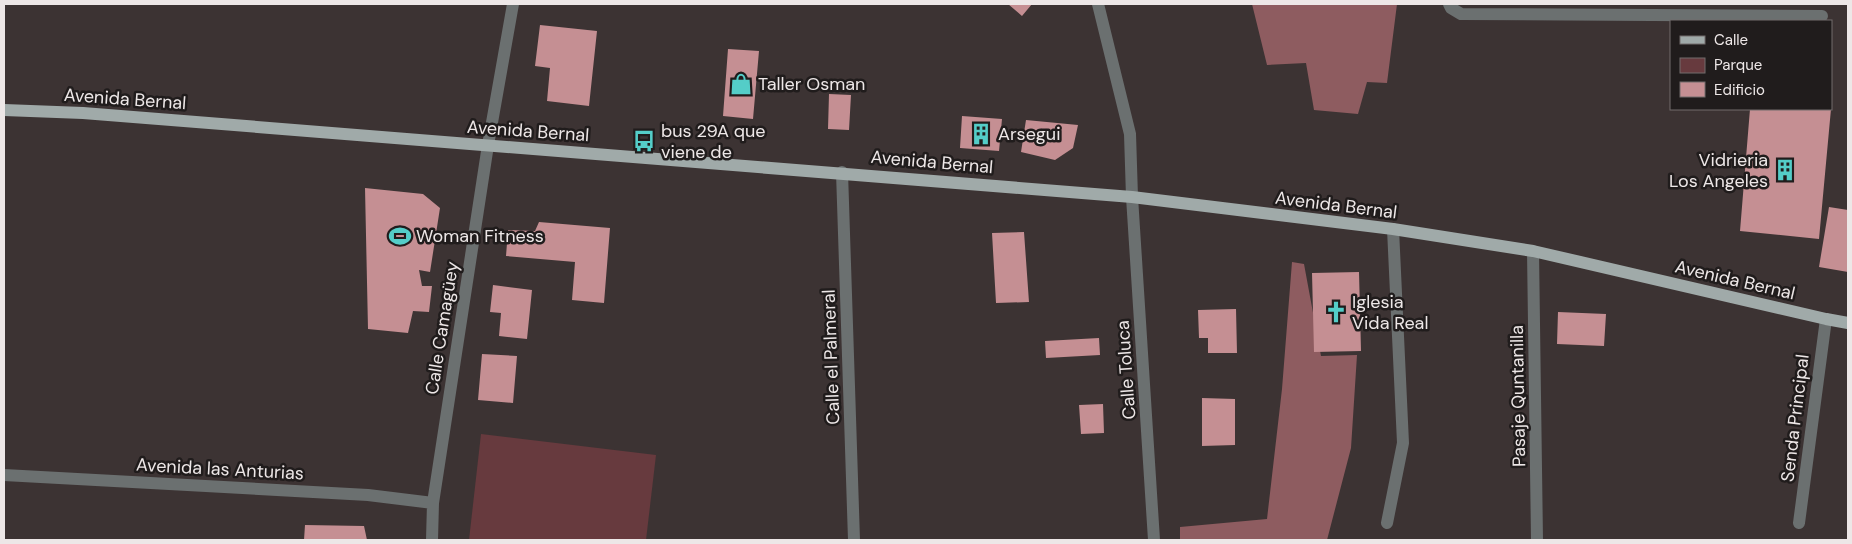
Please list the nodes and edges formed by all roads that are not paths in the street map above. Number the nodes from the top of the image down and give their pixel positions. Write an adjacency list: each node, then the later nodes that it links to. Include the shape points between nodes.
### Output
1 (513, 4): 6 (street, Calle Camagüey)
2 (1098, 4): 8 (street, Calle Toluca, via 1130,134)
3 (1449, 4): 4 (street, via 1461,14)
4 (1822, 16)
5 (4, 110): 6 (main road, Avenida Bernal, via 83,112)
6 (488, 145): 7 (main road, Avenida Bernal); 14 (street, Calle Camagüey)
7 (842, 172): 8 (main road, Avenida Bernal); 18 (street, Calle el Palmeral)
8 (1132, 197): 9 (main road, Avenida Bernal); 19 (street, Calle Toluca)
9 (1393, 229): 10 (main road, Avenida Bernal); 15 (street, via 1403,443)
10 (1533, 251): 11 (main road, Avenida Bernal); 20 (street, Pasaje Quntanilla)
11 (1826, 319): 12 (main road, Avenida Bernal); 16 (street, Senda Principal)
12 (1848, 322)
13 (4, 475): 14 (street, Avenida las Anturias, via 368,495)
14 (433, 504): 17 (street, Calle Camagüey)
15 (1387, 523)
16 (1799, 523)
17 (432, 540)
18 (854, 540)
19 (1154, 540)
20 (1537, 540)

